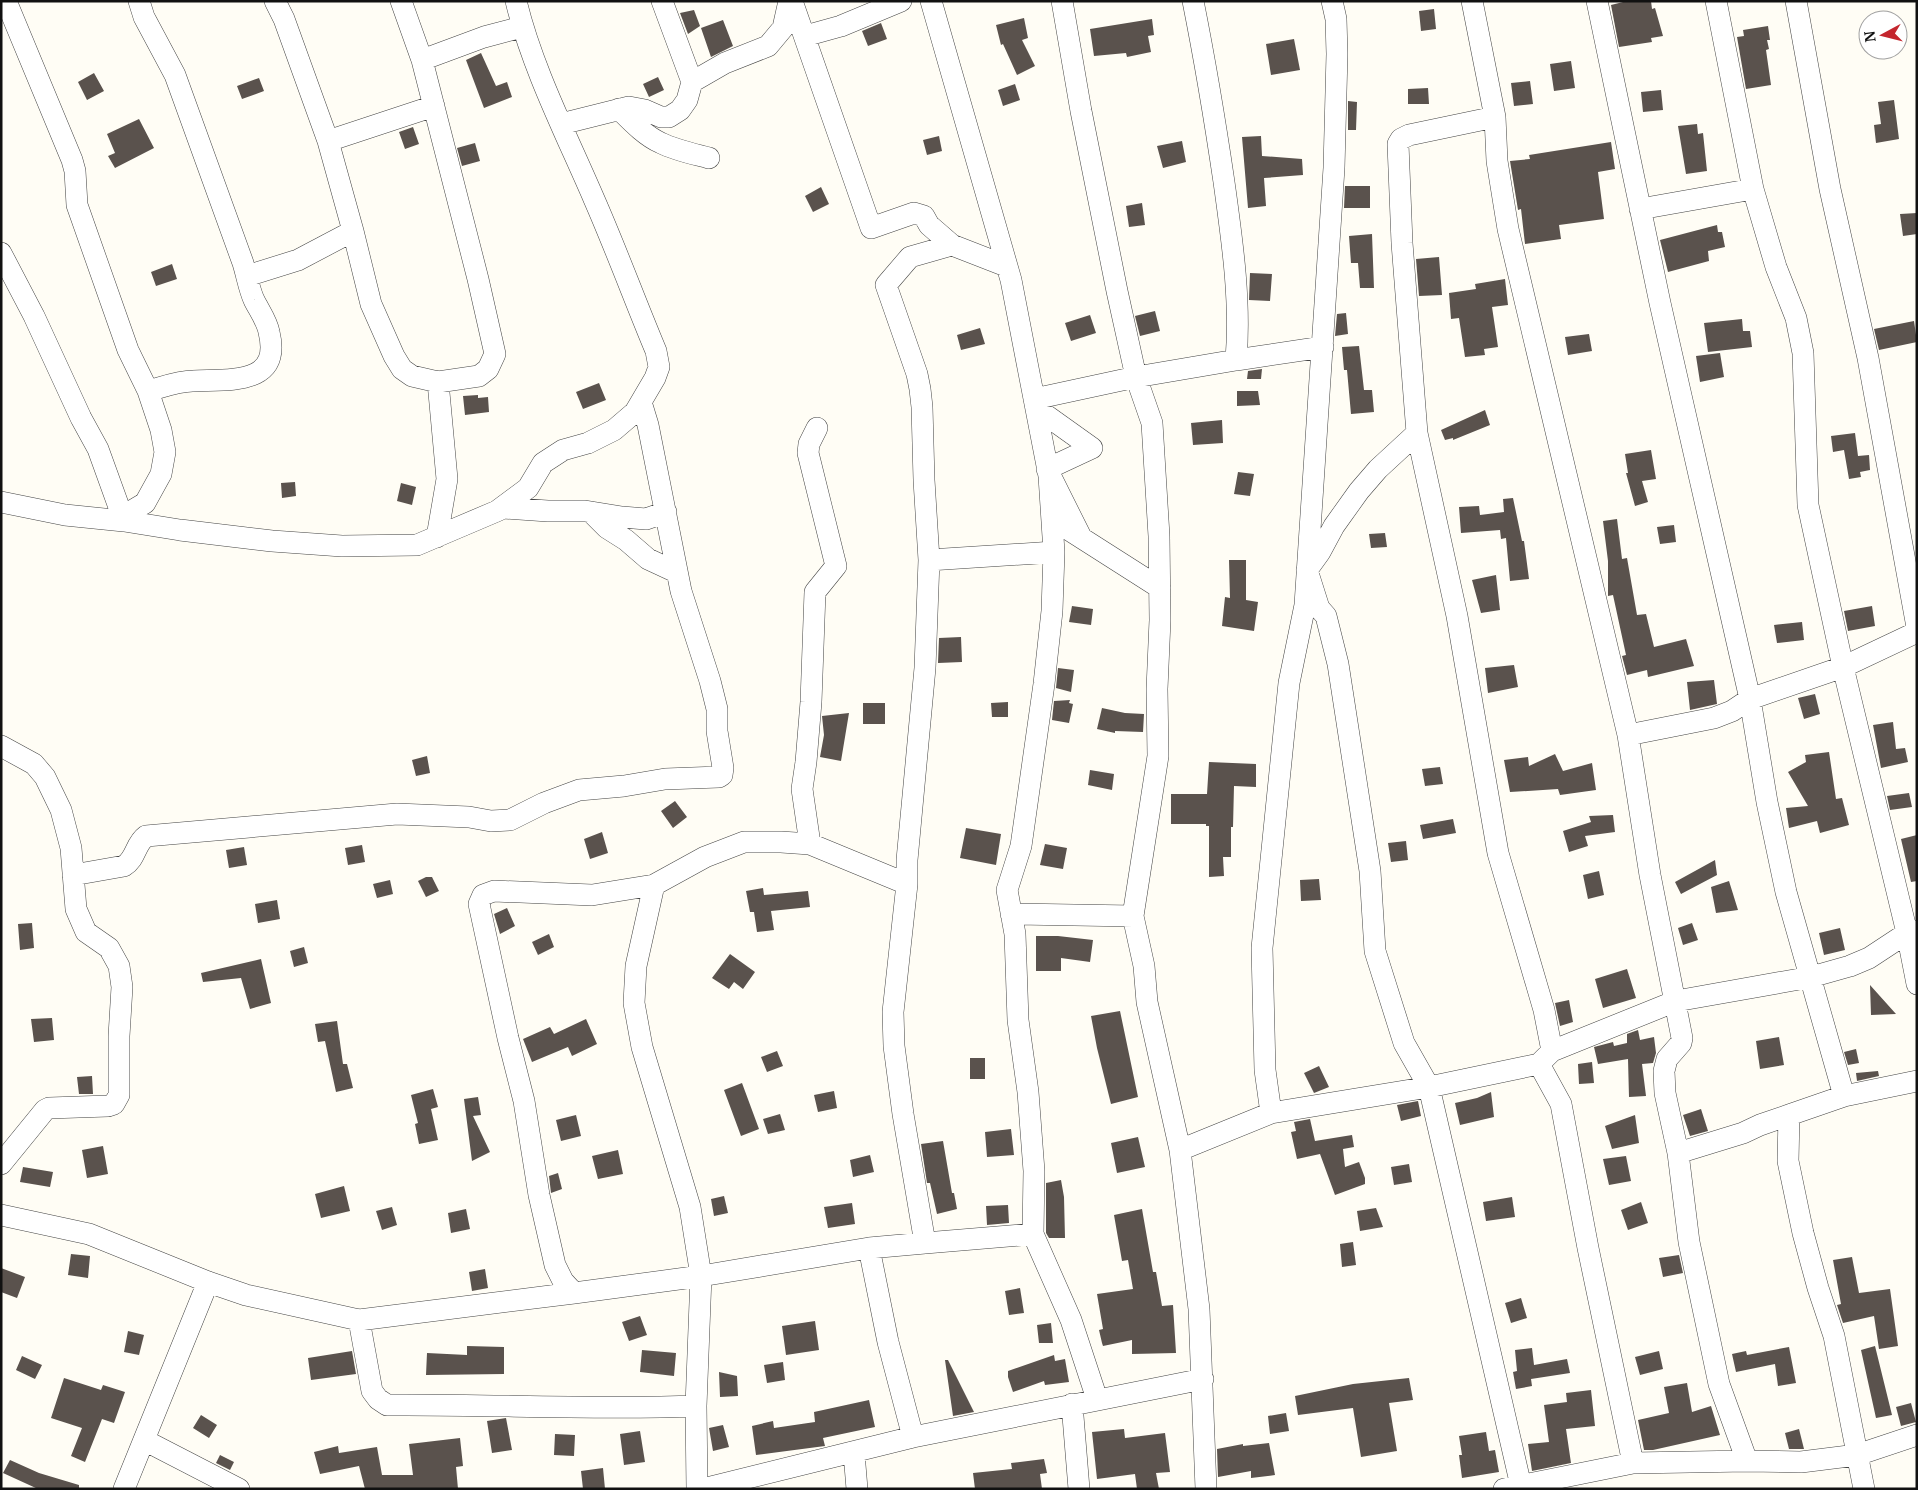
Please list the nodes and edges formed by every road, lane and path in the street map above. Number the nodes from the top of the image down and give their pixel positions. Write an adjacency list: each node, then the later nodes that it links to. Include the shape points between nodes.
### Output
1 (6, 1): 38 (street, via 72,160 77,205 128,350)
2 (139, 1): 33 (street, via 144,17 175,74)
3 (275, 1): 25 (street)
4 (401, 1): 19 (street)
5 (516, 1): 17 (street)
6 (662, 1): 20 (street)
7 (791, 1): 18 (street); 20 (street, via 783,28 768,46 725,63)
8 (901, 1): 18 (street, via 841,26)
9 (931, 1): 32 (street)
10 (1062, 1): 36 (street, via 1081,111)
11 (1193, 1): 35 (street, via 1210,87 1232,236 1239,328)
12 (1332, 1): 34 (street, via 1337,54)
13 (1472, 1): 23 (street)
14 (1597, 1): 28 (street)
15 (1716, 1): 27 (street)
16 (1796, 1): 57 (street, via 1830,189 1868,358)
17 (522, 27): 19 (street); 24 (street)
18 (805, 36): 30 (street, via 871,228 914,213 924,216 929,225)
19 (422, 60): 21 (street)
20 (692, 82): 22 (street, via 687,100 669,117 636,107)
21 (434, 106): 25 (street); 37 (street, via 495,354 488,369 479,376)
22 (619, 109): 24 (street); 26 (street, via 661,144)
23 (1495, 117): 42 (street, via 1409,135 1398,144); 61 (street, via 1497,161 1508,229)
24 (561, 124): 39 (street, via 656,351 658,368)
25 (328, 141): 29 (street)
26 (710, 158)
27 (1753, 189): 28 (street); 59 (street, via 1776,268 1796,318 1803,353 1808,505)
28 (1640, 209): 60 (street)
29 (353, 231): 33 (street, via 298,260); 37 (street, via 371,304 394,356 402,369 412,376)
30 (952, 245): 32 (street); 53 (street, via 910,256 886,285 920,389)
31 (1, 253): 48 (street, via 98,449)
32 (1006, 266): 40 (street)
33 (247, 276): 38 (street, via 269,330 272,348 265,367 240,379 193,381)
34 (1323, 347): 35 (street); 54 (street)
35 (1236, 360): 36 (street)
36 (1136, 377): 40 (street); 56 (street, via 1152,422)
37 (438, 382): 50 (street, via 447,479)
38 (148, 391): 48 (street, via 161,430 164,465 145,503)
39 (641, 402): 45 (street, via 635,412 614,430 588,443 563,450 543,463 528,488); 47 (street)
40 (1035, 403): 43 (street); 43 (street, via 1092,448)
41 (817, 428): 63 (street, via 808,444 808,453 836,566 815,592 811,702 802,789)
42 (1417, 434): 54 (street, via 1378,469 1360,491); 73 (street, via 1457,616 1498,853 1544,1010)
43 (1048, 469): 49 (street); 51 (street)
44 (1, 502): 48 (street, via 65,515)
45 (497, 511): 46 (street, via 503,508); 50 (street)
46 (591, 512): 47 (street, via 646,518); 55 (street, via 648,559)
47 (666, 512): 55 (street)
48 (124, 518): 50 (street, via 189,532 342,546 417,545)
49 (1052, 518): 51 (street); 52 (street)
50 (437, 537)
51 (1081, 537): 56 (street)
52 (1054, 552): 53 (street); 67 (street, via 1044,684 1020,846 1007,890)
53 (929, 560): 65 (street, via 925,668 907,860)
54 (1307, 570): 75 (street, via 1319,608 1326,616 1338,664 1370,871 1374,951 1404,1043); 77 (street, via 1305,605 1288,693 1262,948 1265,1070)
55 (676, 572): 64 (street, via 716,709 724,768 719,777 665,779 579,790 510,820 397,814 146,836 124,866)
56 (1160, 588): 68 (street, via 1158,756)
57 (1917, 627)
58 (1917, 632): 59 (street)
59 (1843, 667): 60 (street); 69 (street)
60 (1750, 699): 61 (street, via 1714,718); 70 (street, via 1786,892)
61 (1628, 735): 72 (street, via 1650,875)
62 (1, 746): 64 (street, via 34,764 45,777 61,810 71,848)
63 (810, 844): 65 (street); 66 (street, via 744,842 705,857)
64 (73, 875): 81 (street, via 76,908 86,932 109,948 119,966 122,987 119,1095 114,1104 108,1106 45,1110)
65 (908, 884): 84 (street, via 893,1012 894,1046 902,1114)
66 (654, 885): 86 (street, via 636,966 634,1003 642,1047 690,1207); 88 (street, via 592,894 494,891 483,895 479,904 524,1101 553,1257 563,1281)
67 (1011, 914): 68 (street); 83 (street, via 1034,1171)
68 (1132, 916): 79 (street, via 1144,966 1147,1002)
69 (1912, 932): 70 (street, via 1869,958); 71 (street)
70 (1811, 977): 72 (street); 76 (street)
71 (1917, 984)
72 (1676, 1001): 73 (street); 80 (street, via 1681,1043 1666,1059 1664,1071 1665,1092)
73 (1546, 1057): 75 (street); 100 (street, via 1561,1104)
74 (1917, 1081): 76 (street)
75 (1429, 1087): 77 (street); 101 (street)
76 (1844, 1096): 78 (street)
77 (1270, 1113): 79 (street)
78 (1789, 1115): 80 (street); 98 (street, via 1788,1161 1803,1234 1834,1336)
79 (1180, 1150): 90 (street, via 1199,1308)
80 (1678, 1153): 99 (street, via 1689,1242 1719,1384)
81 (1, 1164)
82 (1, 1215): 87 (street, via 89,1234)
83 (1033, 1234): 84 (street); 91 (street, via 1071,1320)
84 (925, 1243): 85 (street)
85 (869, 1248): 86 (street); 95 (street, via 888,1342)
86 (701, 1276): 88 (street); 93 (street)
87 (208, 1282): 89 (street, via 246,1295); 96 (street)
88 (574, 1293): 89 (street)
89 (358, 1320): 93 (street, via 372,1391 387,1404 628,1409)
90 (1203, 1379): 91 (street); 108 (street)
91 (1097, 1399): 92 (street)
92 (1072, 1404): 95 (street); 107 (street)
93 (696, 1406): 104 (street)
94 (1917, 1435): 98 (street)
95 (914, 1437): 97 (street)
96 (144, 1440): 102 (street); 103 (street)
97 (854, 1453): 105 (street); 106 (street)
98 (1857, 1455): 99 (street, via 1801,1462); 109 (street)
99 (1747, 1460): 100 (street)
100 (1633, 1463): 101 (street)
101 (1513, 1488)
102 (124, 1489)
103 (239, 1489)
104 (698, 1489)
105 (703, 1489)
106 (857, 1489)
107 (1079, 1489)
108 (1206, 1489)
109 (1864, 1489)

